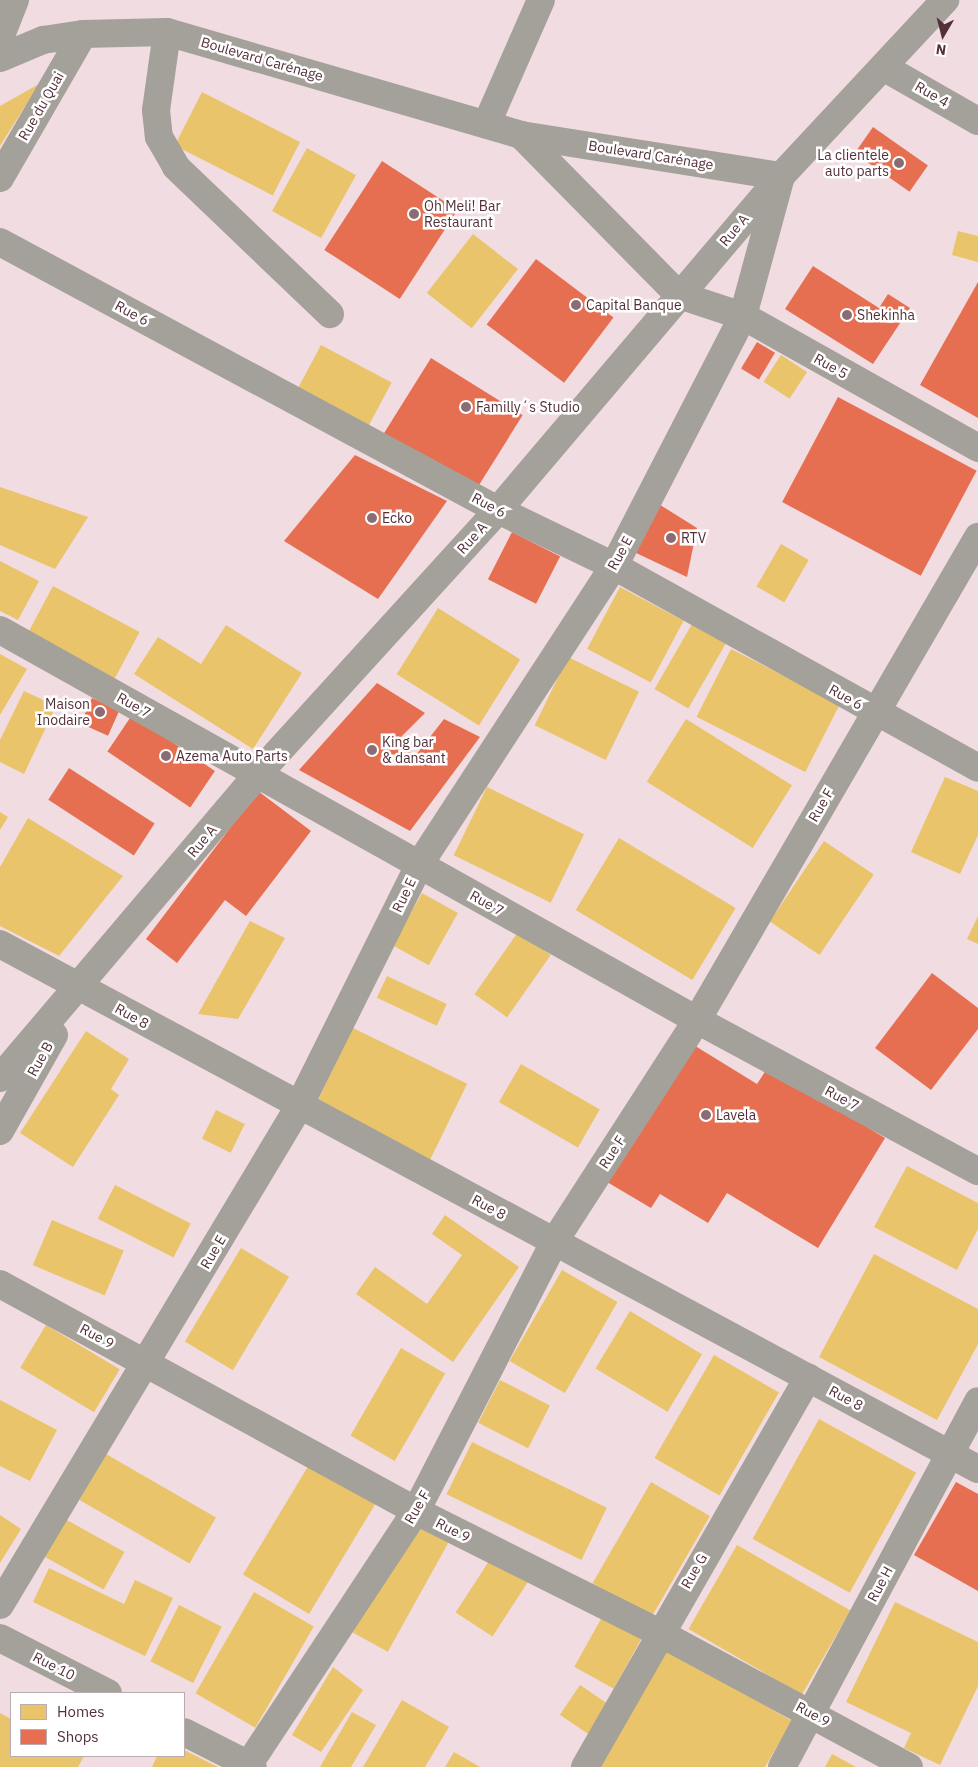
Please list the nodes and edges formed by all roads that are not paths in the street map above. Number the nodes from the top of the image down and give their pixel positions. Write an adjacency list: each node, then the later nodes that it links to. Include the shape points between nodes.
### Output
1 (15, 0): 6 (street)
2 (541, 0): 10 (street)
3 (945, 0): 8 (street, Rue A)
4 (167, 32): 5 (street, Boulevard Carénage); 10 (street, Boulevard Carénage); 16 (street, via 156,110 159,137 176,167)
5 (83, 34): 7 (street, Boulevard Carénage, via 43,40); 13 (street, Rue du Quai)
6 (0, 38)
7 (0, 58)
8 (885, 68): 9 (street, Rue 4); 12 (street, Rue A)
9 (978, 120)
10 (487, 123): 11 (street, Boulevard Carénage)
11 (521, 134): 12 (street, Boulevard Carénage); 15 (street, Boulevard Carénage)
12 (781, 176): 15 (street, Rue A); 17 (street, Rue E)
13 (0, 178)
14 (0, 242): 19 (street, Rue 6)
15 (679, 296): 17 (street, Rue 5); 19 (street, Rue A)
16 (330, 314)
17 (743, 316): 18 (street, Rue 5); 21 (street, Rue E)
18 (978, 448)
19 (498, 510): 21 (street, Rue 6); 25 (street, Rue A)
20 (978, 537): 23 (street, Rue F)
21 (614, 566): 23 (street, Rue 6); 26 (street, Rue E)
22 (0, 630): 25 (street, Rue 7)
23 (874, 713): 24 (street, Rue 6); 29 (street, Rue F)
24 (978, 768)
25 (257, 775): 26 (street, Rue 7); 28 (street, Rue A)
26 (419, 865): 29 (street, Rue 7); 31 (street, Rue E)
27 (0, 944): 28 (street, Rue 8)
28 (81, 988): 30 (street, Rue A); 31 (street, Rue 8); 32 (street, Rue B)
29 (696, 1020): 33 (street, Rue 7); 34 (street, Rue F)
30 (0, 1078)
31 (298, 1108): 34 (street, Rue 8); 36 (street, Rue E)
32 (0, 1131)
33 (978, 1171)
34 (554, 1242): 37 (street, Rue 8); 41 (street, Rue F)
35 (0, 1284): 36 (street, Rue 9)
36 (148, 1362): 41 (street, Rue 9); 42 (street, Rue E)
37 (808, 1377): 39 (street, Rue 8); 43 (street, Rue G)
38 (978, 1401): 39 (street, Rue H)
39 (950, 1454): 40 (street, Rue 8); 46 (street, Rue H)
40 (978, 1469)
41 (416, 1511): 43 (street, Rue 9); 48 (street, Rue F)
42 (0, 1606)
43 (658, 1632): 46 (street, Rue 9); 49 (street, Rue G)
44 (0, 1638): 45 (street, Rue 10)
45 (106, 1692)
46 (811, 1713): 50 (street, Rue H); 51 (street, Rue 9)
47 (185, 1733): 48 (street)
48 (249, 1766)
49 (585, 1767)
50 (782, 1767)
51 (909, 1767)

